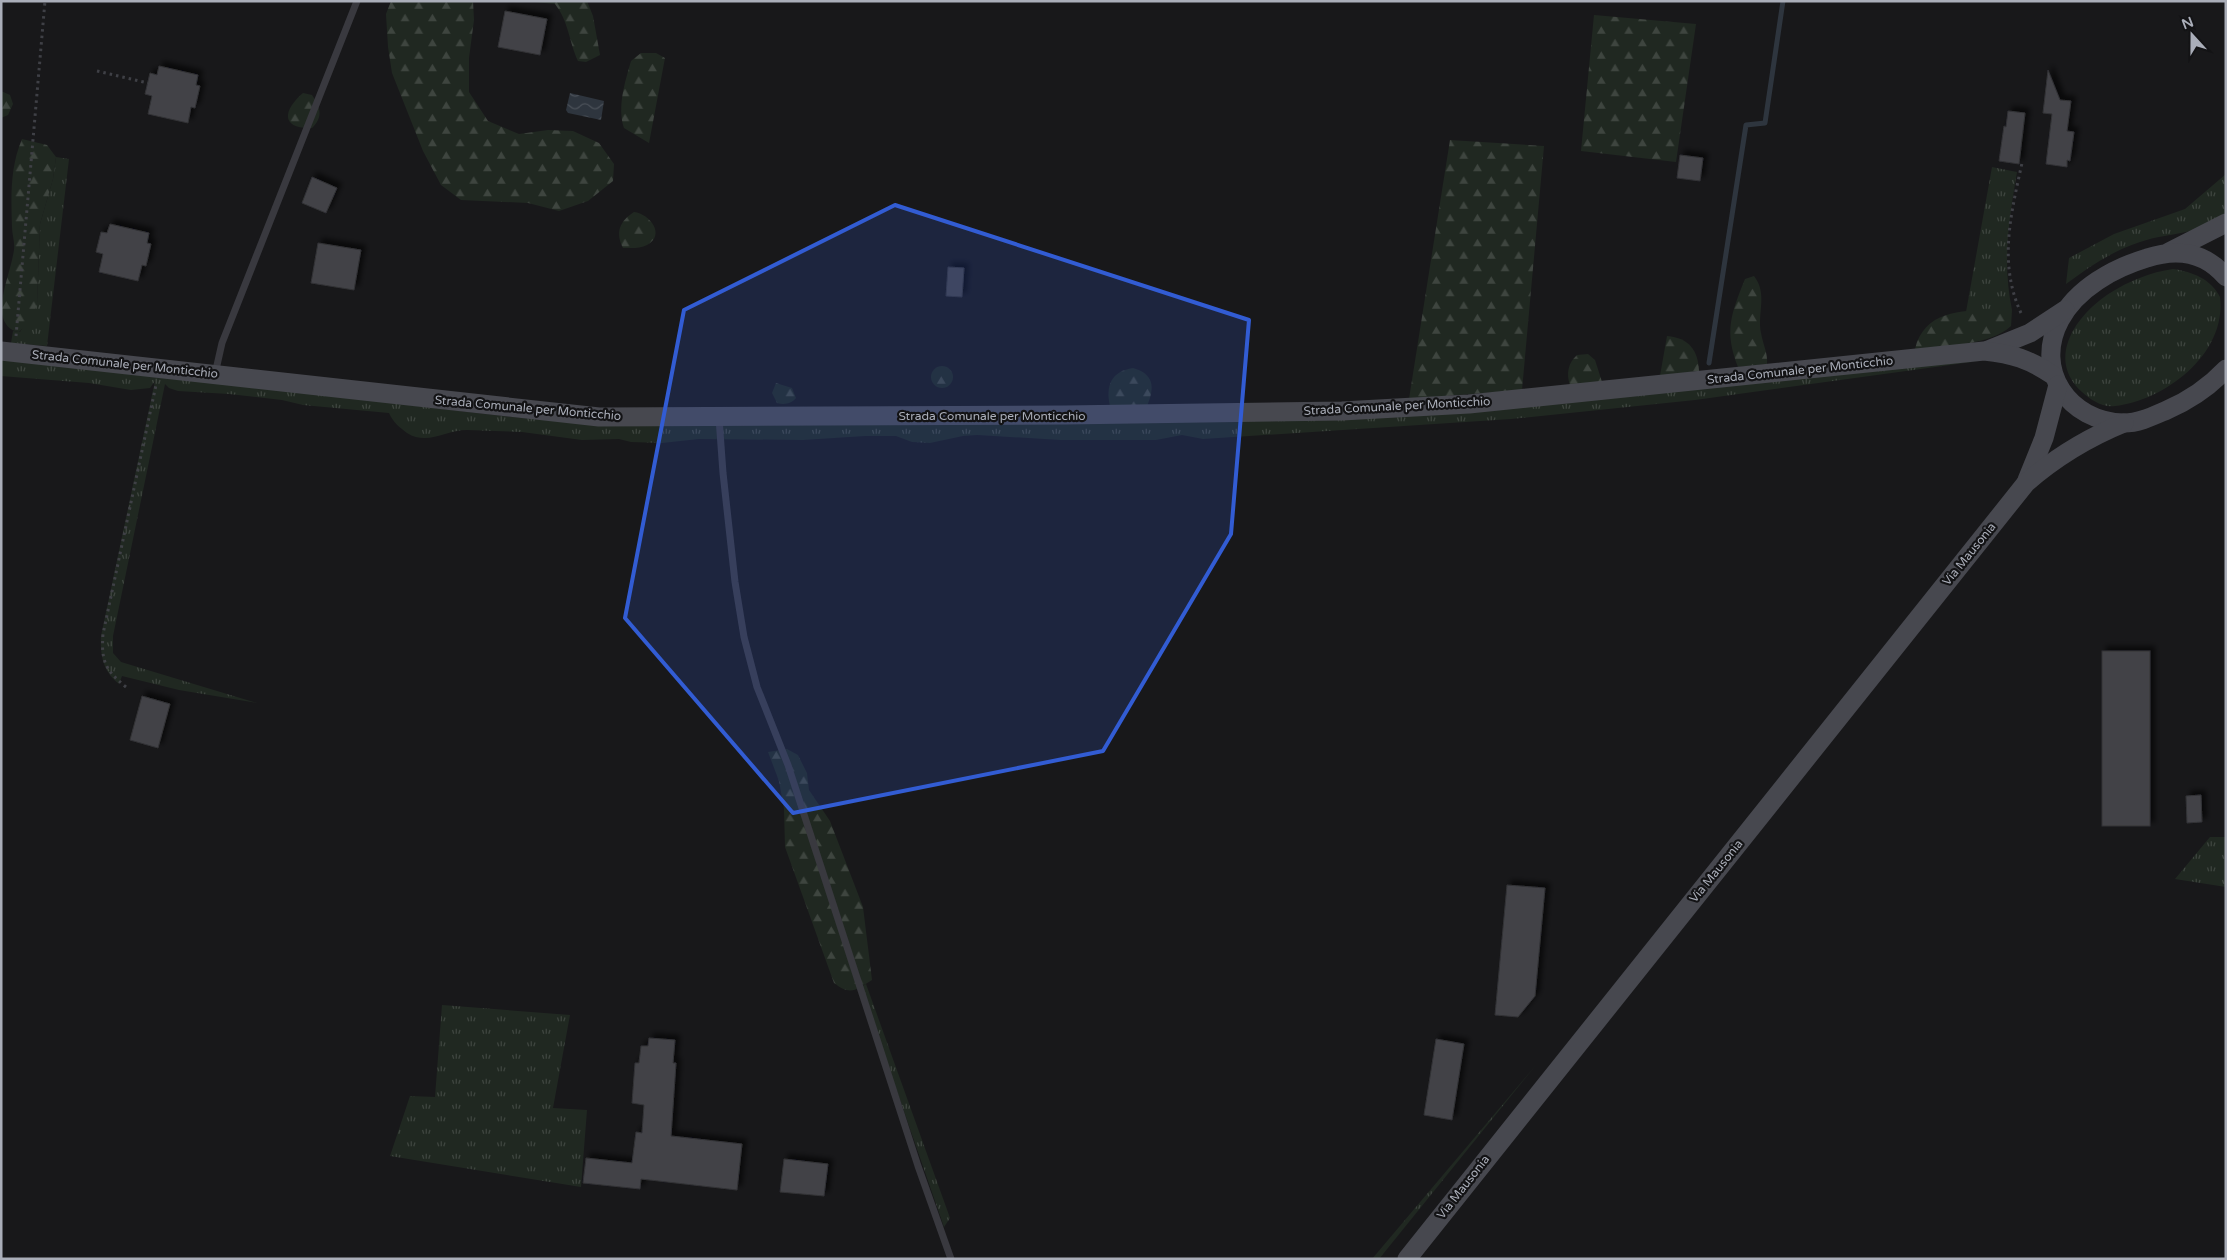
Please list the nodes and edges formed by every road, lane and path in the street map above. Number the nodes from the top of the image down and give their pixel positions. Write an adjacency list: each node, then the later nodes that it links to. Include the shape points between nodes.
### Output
1 (45, 1): 11 (path)
2 (357, 1): 15 (lane, via 219,351)
3 (97, 71): 4 (path)
4 (148, 83)
5 (2022, 163): 10 (path, via 2007,261 2012,292)
6 (2226, 223): 7 (main road)
7 (2165, 253): 8 (main road, via 2184,252 2200,256); 9 (main road, via 2131,263 2104,277)
8 (2226, 277)
9 (2070, 306): 12 (main road, Strada Comunale per Monticchio, via 2030,333); 16 (main road, via 2054,333 2051,357)
10 (2020, 313)
11 (8, 351): 13 (main road, Strada Comunale per Monticchio)
12 (1984, 351): 16 (main road, Strada Comunale per Monticchio, via 2022,357); 17 (main road, Strada Comunale per Monticchio, via 1469,404 1362,410)
13 (159, 367): 15 (main road, Strada Comunale per Monticchio); 20 (path, via 103,634 107,668)
14 (2226, 370): 18 (main road, Via Mausonia, via 2179,405 2140,421)
15 (215, 374): 17 (main road, Strada Comunale per Monticchio, via 599,417)
16 (2056, 381): 18 (main road, via 2067,400 2077,409 2105,420); 19 (main road, Via Mausonia, via 2044,438)
17 (720, 418): 21 (lane, via 724,493 735,582 744,637 758,688 788,765)
18 (2124, 423): 19 (main road, Via Mausonia, via 2076,445)
19 (2026, 483): 22 (main road, Via Mausonia)
20 (126, 687)
21 (951, 1259)
22 (1407, 1259)

